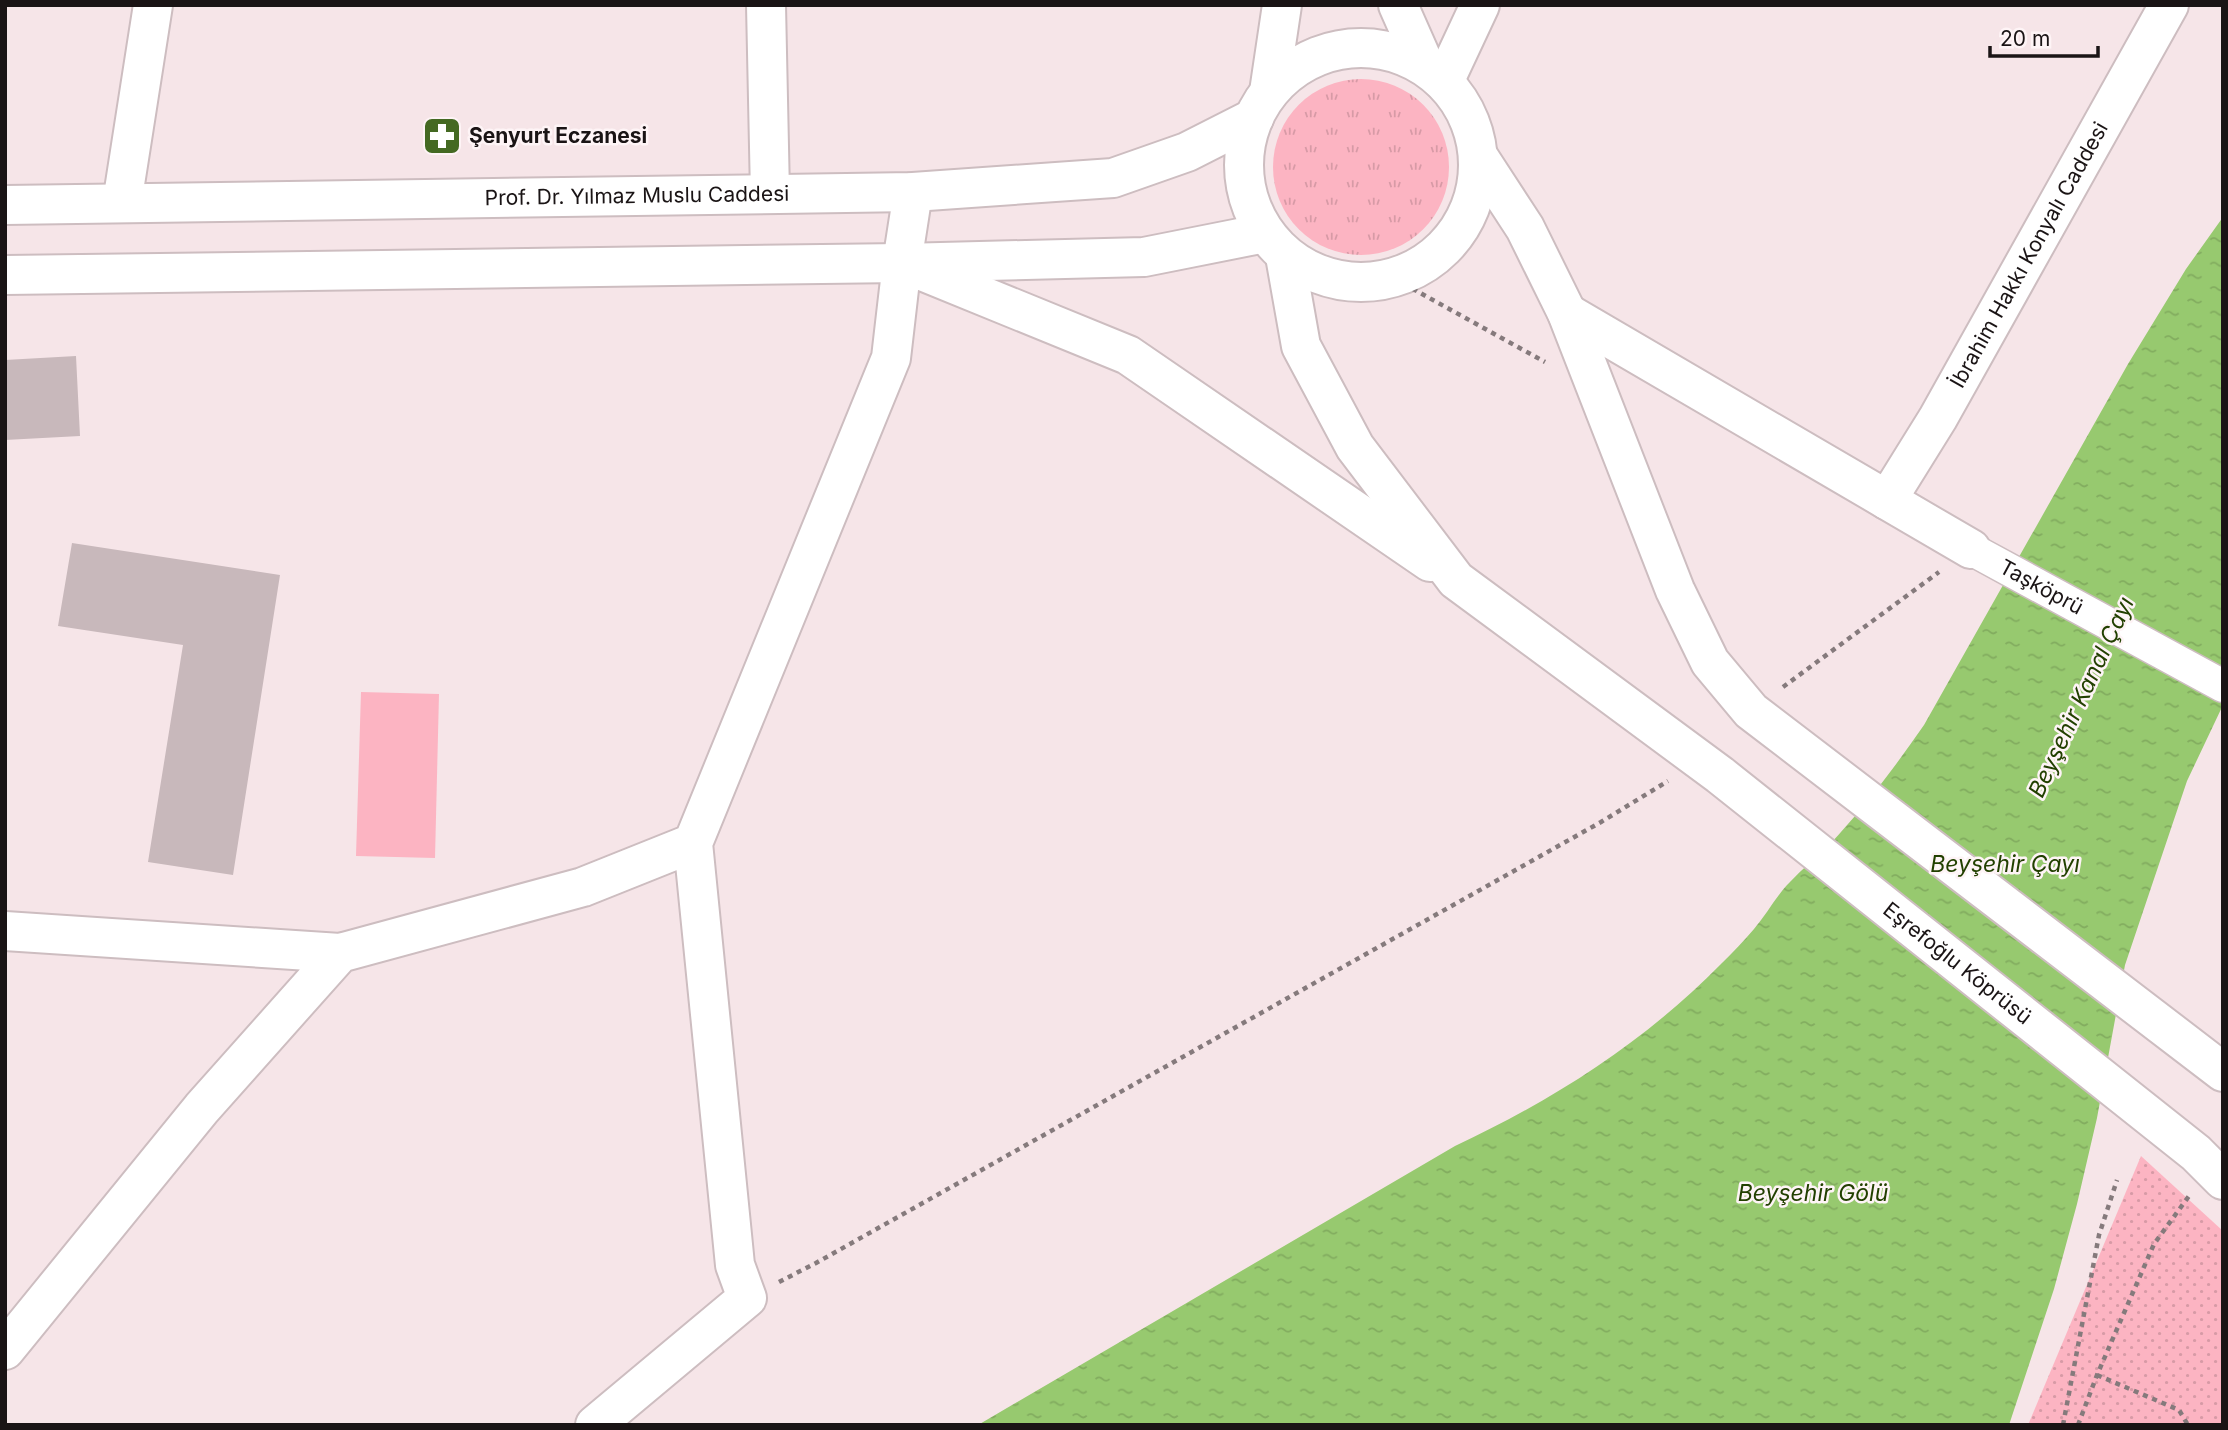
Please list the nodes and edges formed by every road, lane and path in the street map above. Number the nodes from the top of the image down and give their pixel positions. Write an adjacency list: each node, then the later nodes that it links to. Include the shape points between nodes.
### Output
1 (153, 5): 12 (main road)
2 (766, 5): 11 (main road)
3 (1282, 5): 8 (main road)
4 (1398, 5): 7 (main road)
5 (1480, 5): 7 (main road)
6 (2169, 5): 20 (main road, İbrahim Hakkı Konyalı Caddesi, via 1938,418)
7 (1434, 74): 8 (main road, via 1394,52 1337,51 1294,68); 9 (main road, via 1453,91 1472,122)
8 (1262, 105): 10 (main road, Prof. Dr. Yılmaz Muslu Caddesi, via 1187,152 1114,178); 14 (main road, via 1245,147 1244,177 1251,206)
9 (1480, 159): 17 (main road, via 1475,198 1458,233 1430,261); 18 (main road, via 1525,228)
10 (913, 192): 11 (main road, Prof. Dr. Yılmaz Muslu Caddesi); 15 (main road)
11 (770, 194): 12 (main road, Prof. Dr. Yılmaz Muslu Caddesi)
12 (122, 203): 13 (main road, Prof. Dr. Yılmaz Muslu Caddesi)
13 (5, 205)
14 (1275, 245): 15 (main road, via 1144,257); 17 (main road, via 1318,276 1357,284); 22 (main road, via 1301,346 1355,447)
15 (902, 263): 16 (main road); 22 (main road, via 1128,355); 26 (main road, via 891,358)
16 (5, 275)
17 (1395, 279): 19 (path)
18 (1567, 313): 19 (main road); 20 (main road)
19 (1597, 391): 24 (main road, via 1680,602 1710,662)
20 (1886, 500): 21 (main road)
21 (1970, 549): 23 (street, Taşköprü); 24 (path)
22 (1455, 580): 25 (main road, Eşrefoğlu Köprüsü)
23 (2223, 686)
24 (1760, 717): 29 (main road)
25 (1707, 766): 30 (main road, Eşrefoğlu Köprüsü); 32 (path, via 1671,780)
26 (693, 844): 28 (main road, via 583,887); 32 (main road, via 735,1265)
27 (7, 923): 28 (main road)
28 (340, 953): 33 (main road, via 202,1108)
29 (2223, 1072)
30 (2210, 1166): 34 (path, via 2154,1244)
31 (2117, 1180): 36 (path, via 2099,1235)
32 (747, 1298): 35 (main road)
33 (5, 1350)
34 (2097, 1375): 37 (path); 38 (path, via 2179,1410)
35 (595, 1425)
36 (2063, 1425)
37 (2078, 1425)
38 (2188, 1425)

